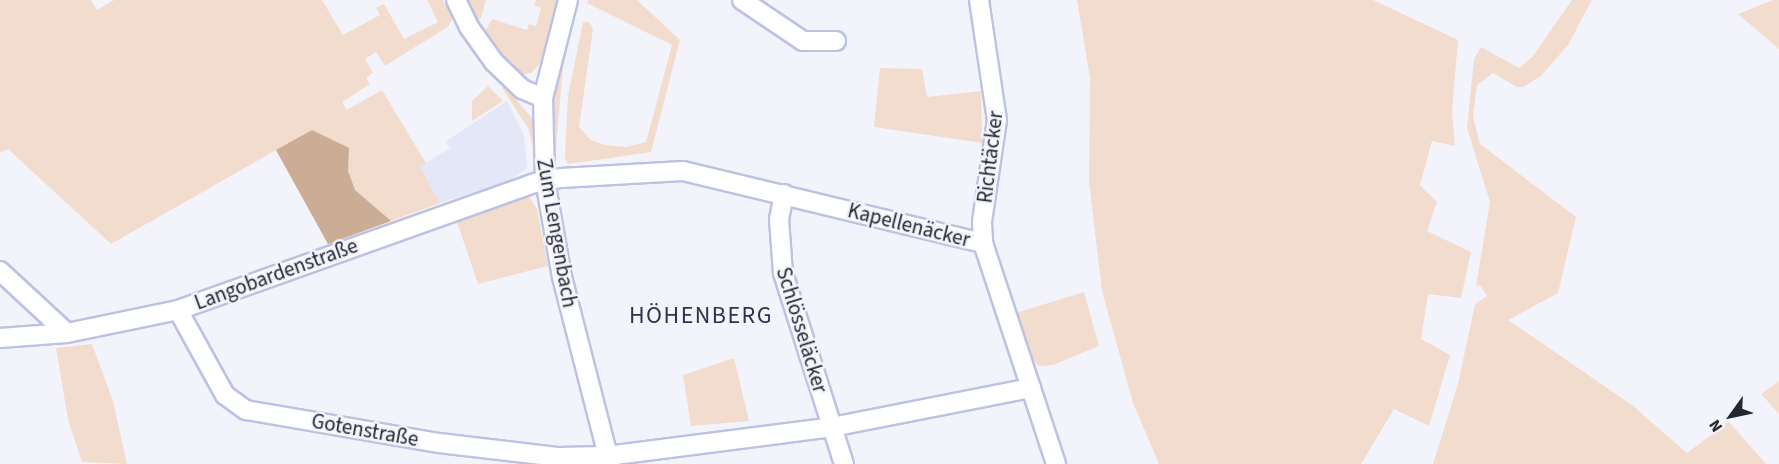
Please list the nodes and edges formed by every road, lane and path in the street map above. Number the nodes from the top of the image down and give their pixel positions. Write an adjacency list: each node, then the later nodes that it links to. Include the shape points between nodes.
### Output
1 (456, 0): 6 (street, via 469,27 494,62 522,89)
2 (568, 0): 6 (street, Zum Lengenbach)
3 (742, 0): 5 (street, via 803,40)
4 (979, 0): 9 (street, Richtäcker, via 997,120 982,222)
5 (836, 41)
6 (543, 98): 7 (street, Zum Lengenbach)
7 (544, 180): 8 (street, Kapellenäcker, via 673,171); 11 (street, Langobardenstraße); 16 (street, Zum Lengenbach, via 562,277)
8 (784, 194): 9 (street, Kapellenäcker); 15 (street, Schlösseläcker, via 779,219 783,273)
9 (983, 243): 14 (street, Kapellenäcker)
10 (0, 272): 12 (street)
11 (178, 310): 12 (street, Langobardenstraße); 16 (street, Gotenstraße, via 225,395 246,410 438,443)
12 (67, 333): 13 (street, Langobardenstraße)
13 (0, 338)
14 (1031, 388): 15 (street); 18 (street)
15 (832, 427): 16 (street); 17 (street, Schlösseläcker)
16 (609, 460)
17 (844, 464)
18 (1056, 464)

